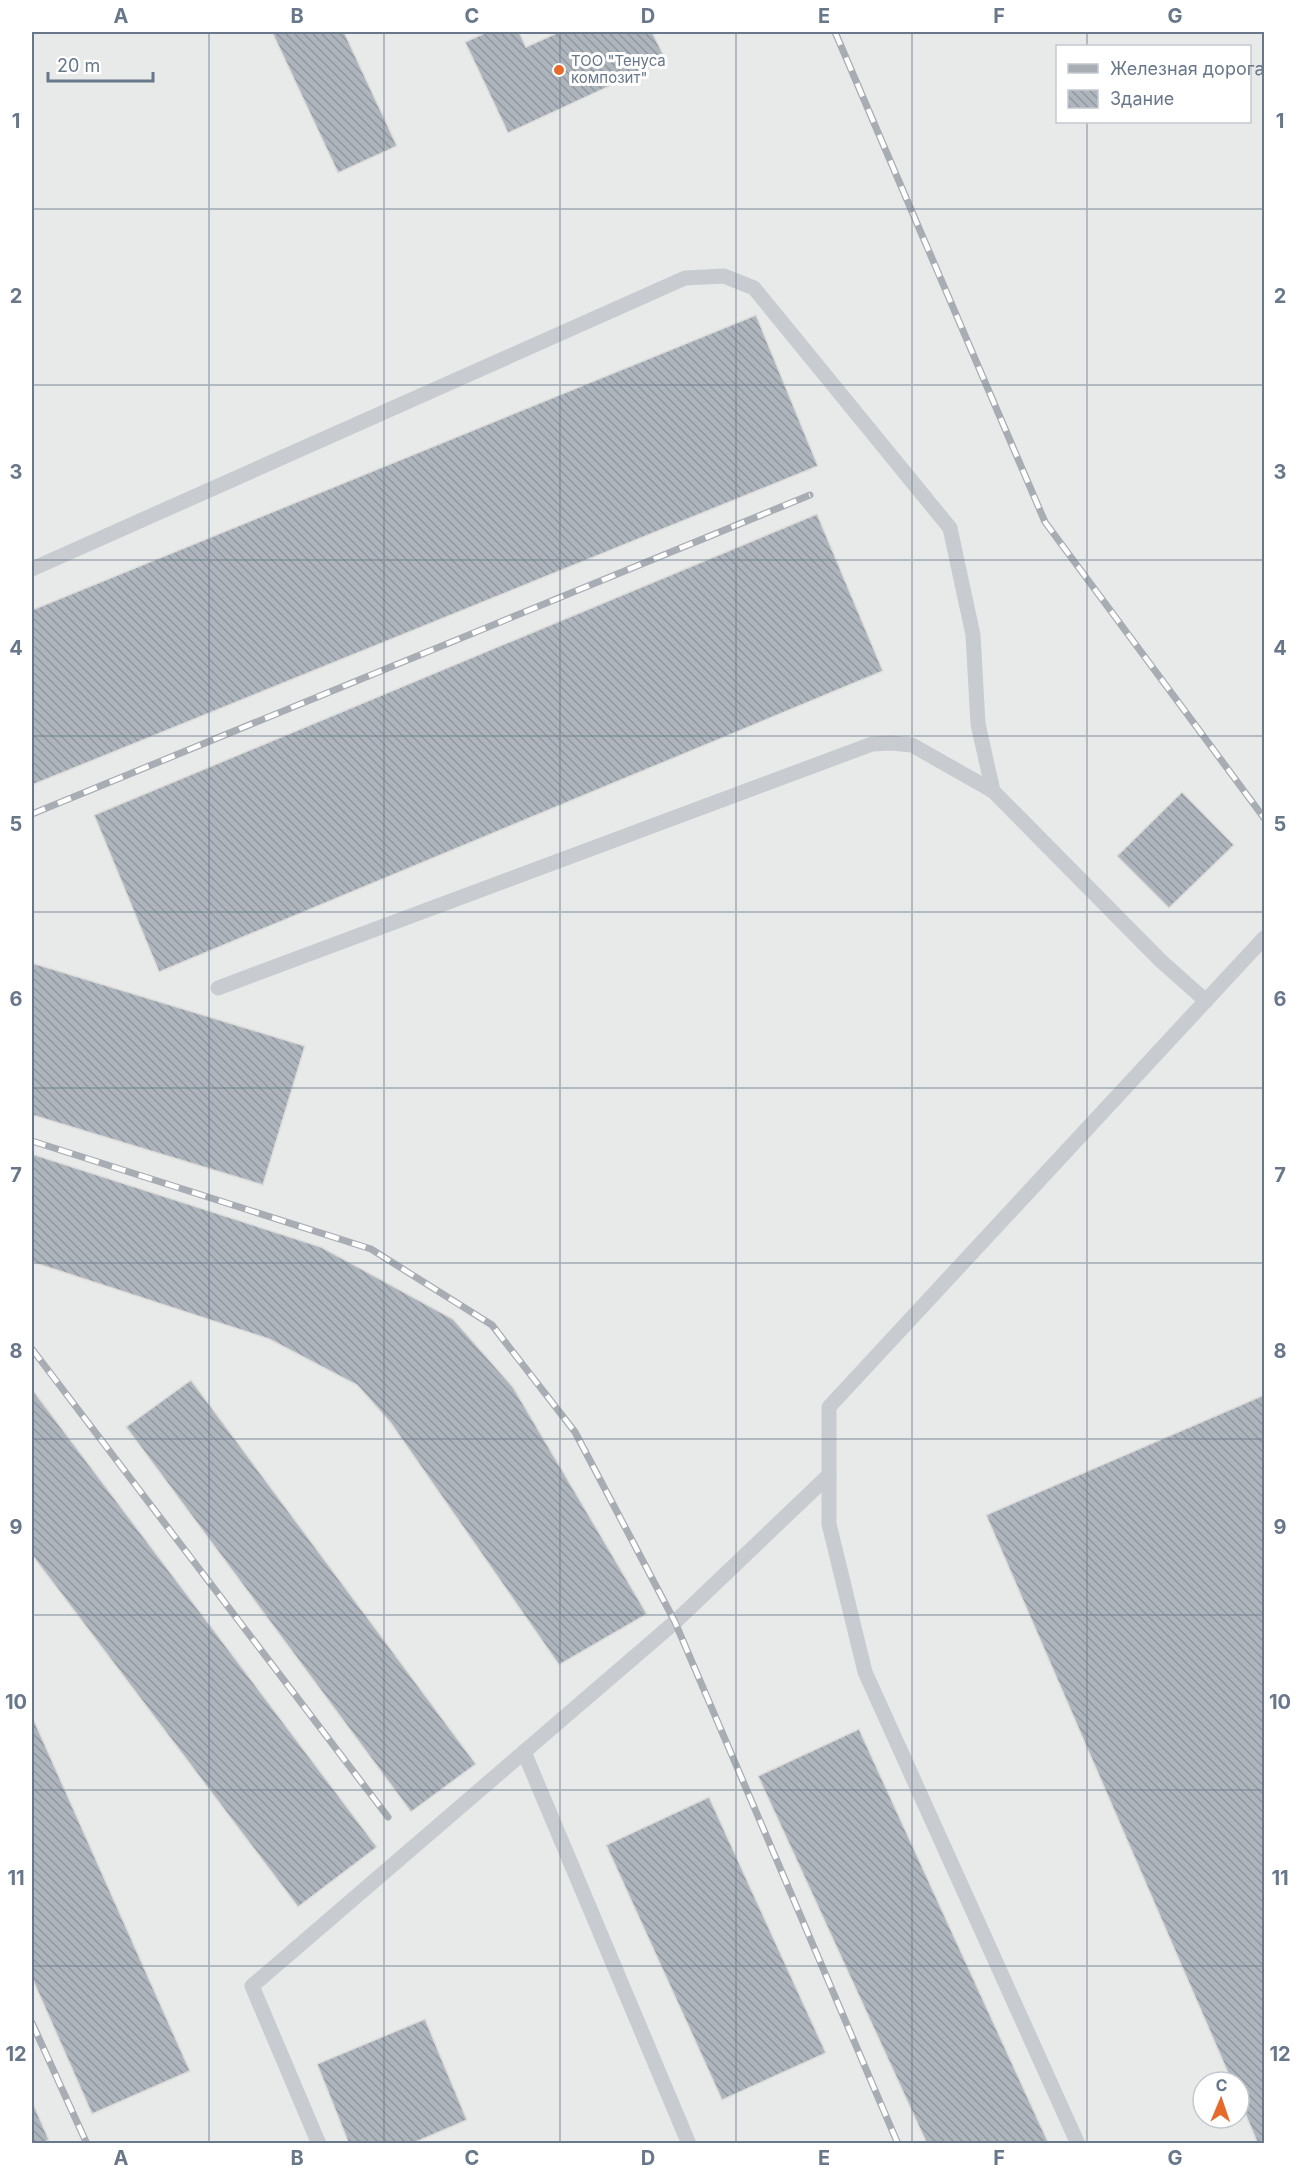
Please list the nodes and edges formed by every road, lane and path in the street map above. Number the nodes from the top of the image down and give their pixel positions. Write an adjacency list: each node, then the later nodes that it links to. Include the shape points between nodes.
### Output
1 (32, 569): 2 (lane, via 685,278 724,276 754,288 950,528 973,635 978,724)
2 (993, 790): 4 (lane, via 912,746 872,744); 5 (lane, via 1161,961)
3 (1264, 938): 5 (lane)
4 (218, 988)
5 (1206, 1001): 6 (lane, via 829,1407)
6 (829, 1475): 7 (lane, via 675,1622); 10 (lane, via 829,1524 865,1672)
7 (524, 1752): 8 (lane, via 252,1986); 9 (lane)
8 (319, 2144)
9 (689, 2144)
10 (1078, 2144)

